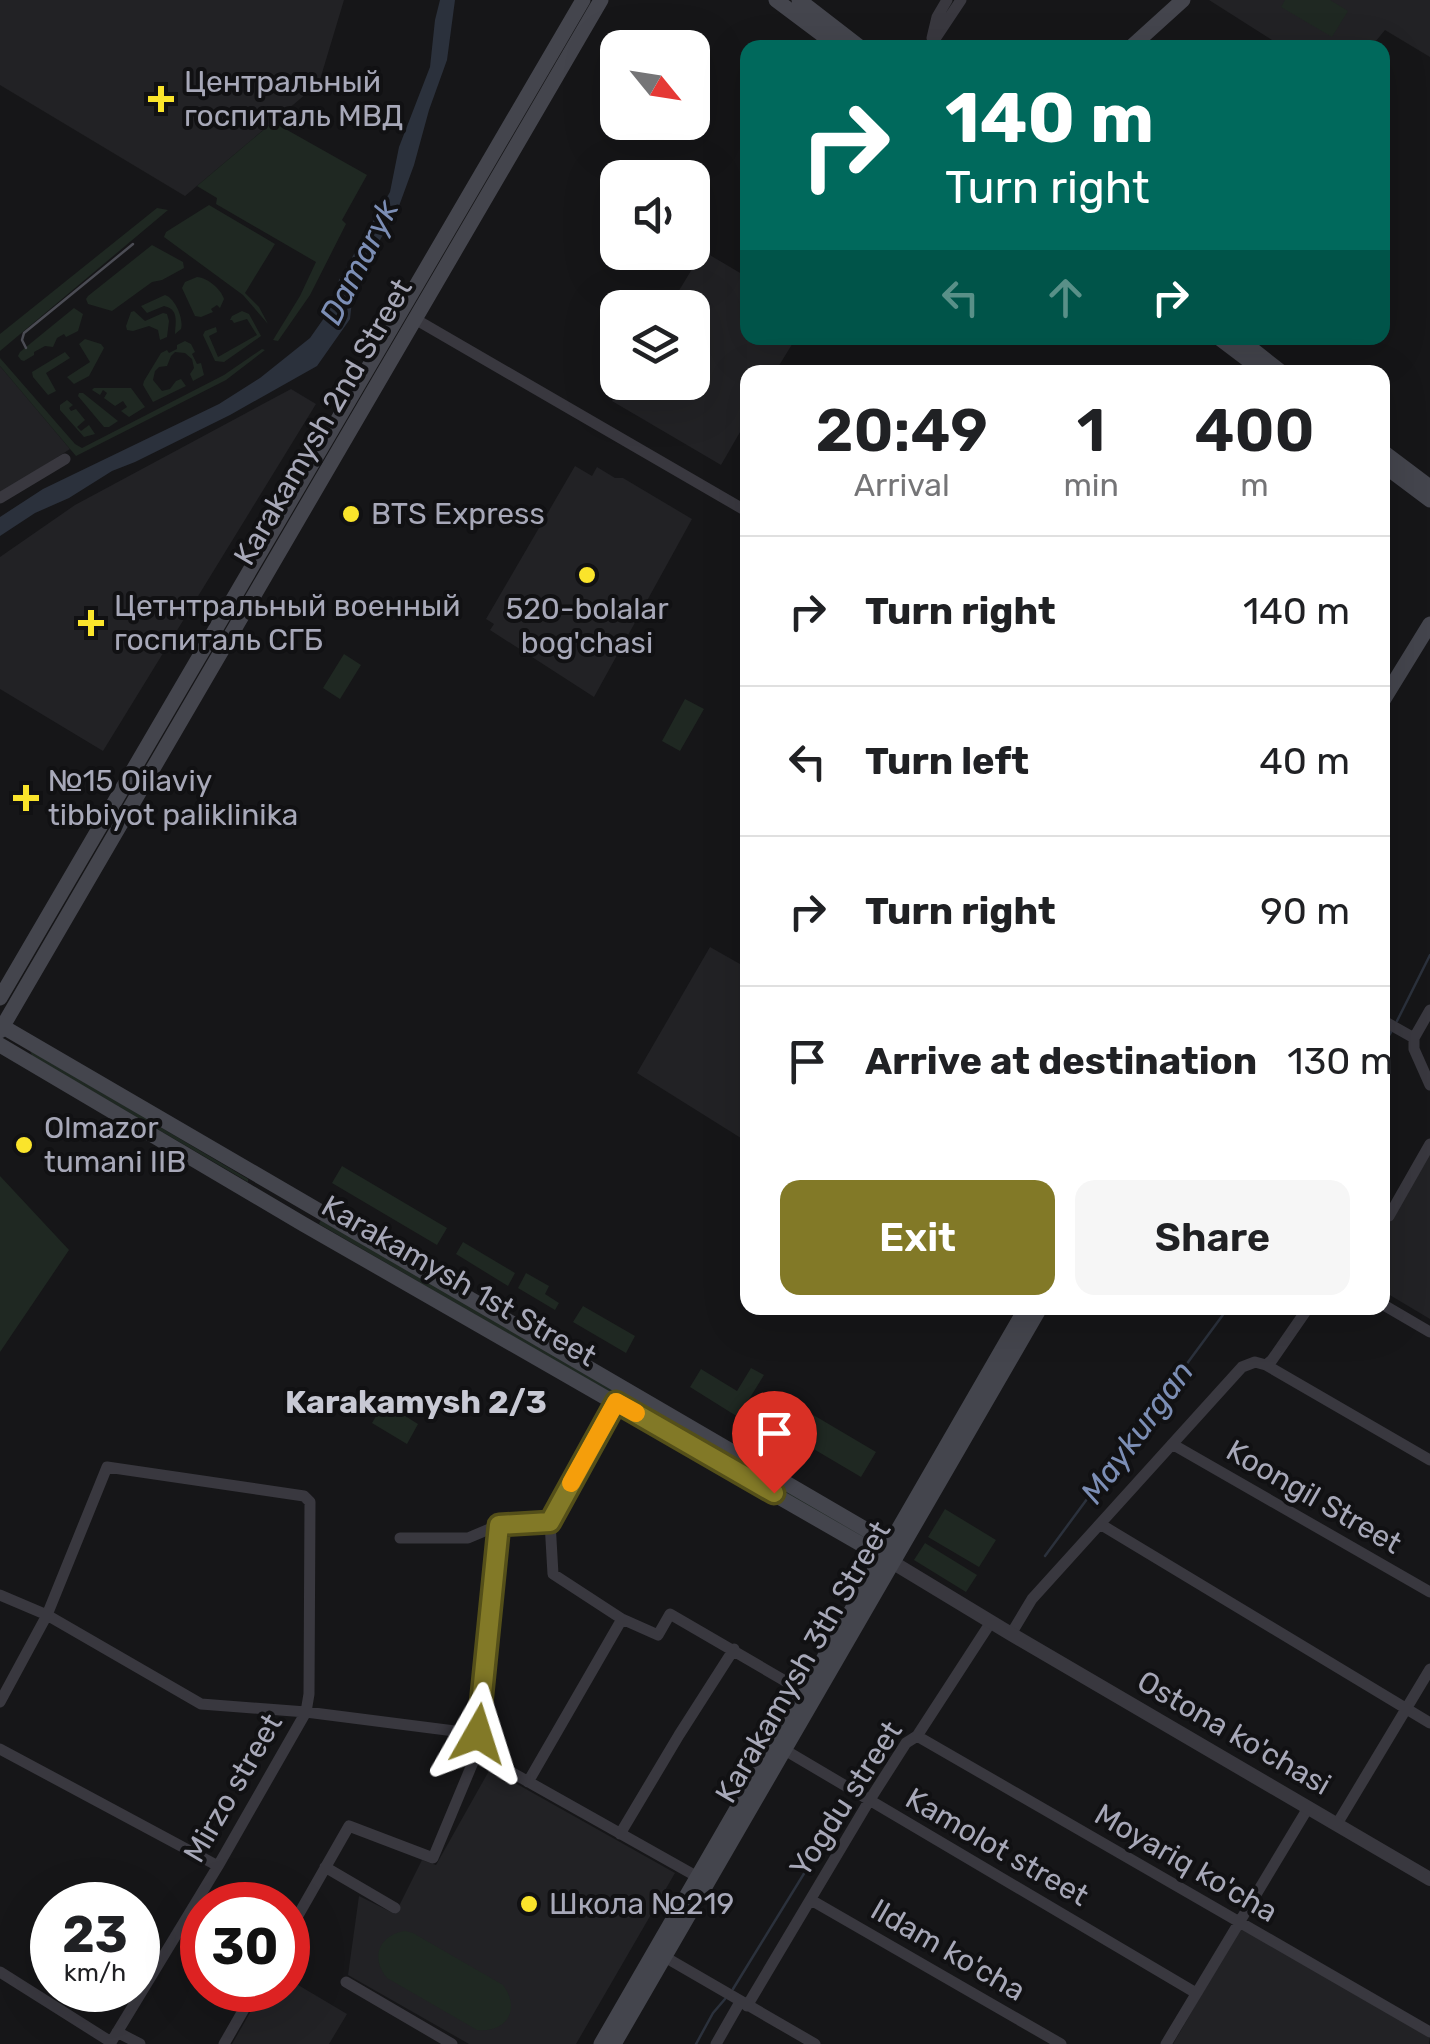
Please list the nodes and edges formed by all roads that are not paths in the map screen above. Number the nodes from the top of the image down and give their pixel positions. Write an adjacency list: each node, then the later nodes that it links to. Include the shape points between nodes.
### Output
1 (583, 0): 16 (main road, Karakamysh 2nd Street)
2 (600, 0): 13 (main road, Karakamysh 2nd Street)
3 (776, 0): 8 (main road)
4 (799, 0): 9 (main road)
5 (947, 0): 10 (street)
6 (961, 0): 11 (street)
7 (1184, 0): 12 (main road)
8 (829, 40)
9 (851, 40)
10 (931, 40)
11 (934, 40)
12 (1139, 40)
13 (414, 320): 16 (main road, Karakamysh 2nd Street); 25 (street)
14 (1227, 345): 17 (main road)
15 (1247, 345): 18 (main road)
16 (383, 358): 30 (main road, Karakamysh 2nd Street)
17 (1255, 365)
18 (1272, 365)
19 (1390, 457): 22 (main road)
20 (66, 458): 23 (street)
21 (1390, 470): 24 (main road)
22 (1430, 486)
23 (0, 498)
24 (1430, 500)
25 (740, 507)
26 (1430, 624): 28 (main road)
27 (1430, 642): 29 (main road)
28 (1390, 689)
29 (1390, 707)
30 (149, 759): 31 (main road, Karakamysh 2nd Street); 34 (main road, Karakamysh 2nd Street)
31 (0, 998)
32 (1430, 1010): 35 (street)
33 (1390, 1024): 35 (street)
34 (1, 1027): 39 (main road, Karakamysh 1st Street)
35 (1414, 1038): 37 (street)
36 (0, 1045): 41 (main road, Karakamysh 1st Street)
37 (1430, 1085)
38 (1430, 1144): 40 (street)
39 (312, 1207): 41 (main road); 55 (main road, Karakamysh 1st Street)
40 (1390, 1214)
41 (303, 1224): 48 (main road, Karakamysh 1st Street)
42 (1390, 1309): 46 (street)
43 (1022, 1315): 55 (main road, Karakamysh 3th Street)
44 (1036, 1315): 55 (main road, Karakamysh 3th Street)
45 (1303, 1315): 47 (street)
46 (1430, 1332)
47 (1266, 1365): 49 (street, via 1242,1366); 50 (street)
48 (616, 1402): 51 (street); 55 (main road, Karakamysh 1st Street)
49 (1172, 1444): 52 (street); 56 (street, Koongil Street)
50 (1430, 1460)
51 (550, 1522): 53 (street); 59 (street, via 553,1574)
52 (1100, 1524): 61 (street, via 1032,1599); 66 (street)
53 (499, 1525): 54 (street, via 468,1538); 70 (street)
54 (400, 1538)
55 (888, 1554): 60 (street, Ostona ko'chasi); 64 (main road, Karakamysh 3th Street); 71 (main road, Karakamysh 3th Street)
56 (1430, 1592)
57 (0, 1595): 58 (street)
58 (47, 1615): 65 (street); 67 (street, via 201,1704); 67 (street, via 107,1467 304,1496 310,1502 311,1568)
59 (622, 1619): 62 (street, via 658,1635 670,1614); 73 (street)
60 (990, 1622): 61 (street, Ostona ko'chasi); 69 (street, Yogdu street)
61 (1011, 1634): 75 (street, Ostona ko'chasi)
62 (734, 1649): 64 (street); 77 (street)
63 (1430, 1668): 66 (street)
64 (804, 1692): 71 (main road, Karakamysh 3th Street)
65 (0, 1702)
66 (1406, 1708): 68 (street); 76 (street)
67 (306, 1712): 70 (street); 78 (street, Mirzo street)
68 (1430, 1723)
69 (918, 1736): 74 (street, Yogdu street); 85 (street, Moyariq ko'cha)
70 (479, 1738): 73 (street, via 502,1768); 79 (street, via 433,1858 351,1825)
71 (779, 1746): 74 (street, Kamolot street); 81 (main road, Karakamysh 3th Street)
72 (0, 1749): 78 (street)
73 (528, 1782): 77 (street)
74 (866, 1800): 83 (street, Yogdu street); 89 (street, Kamolot street)
75 (1308, 1808): 76 (street, Ostona ko'chasi); 85 (street)
76 (1336, 1824): 80 (street, Ostona ko'chasi)
77 (620, 1834): 81 (street)
78 (218, 1866): 93 (street, Mirzo street)
79 (326, 1867): 82 (street); 84 (street)
80 (1430, 1879)
81 (702, 1880): 86 (main road, Karakamysh 3th Street)
82 (310, 1895)
83 (811, 1900): 90 (street, Yogdu street); 101 (street, Ildam ko'cha)
84 (395, 1908)
85 (1238, 1922): 89 (street); 92 (street, Moyariq ko'cha)
86 (659, 1954): 90 (street); 97 (main road, Karakamysh 3th Street); 98 (main road, Karakamysh 3th Street)
87 (0, 1972): 93 (street)
88 (346, 1982): 96 (street)
89 (1196, 1992): 102 (street)
90 (743, 2004): 99 (street, Yogdu street); 100 (street)
91 (242, 2012): 95 (street)
92 (1430, 2032)
93 (113, 2040): 94 (street)
94 (140, 2044)
95 (224, 2044)
96 (452, 2044)
97 (601, 2044)
98 (614, 2044)
99 (716, 2044)
100 (814, 2044)
101 (1060, 2044)
102 (1166, 2044)

